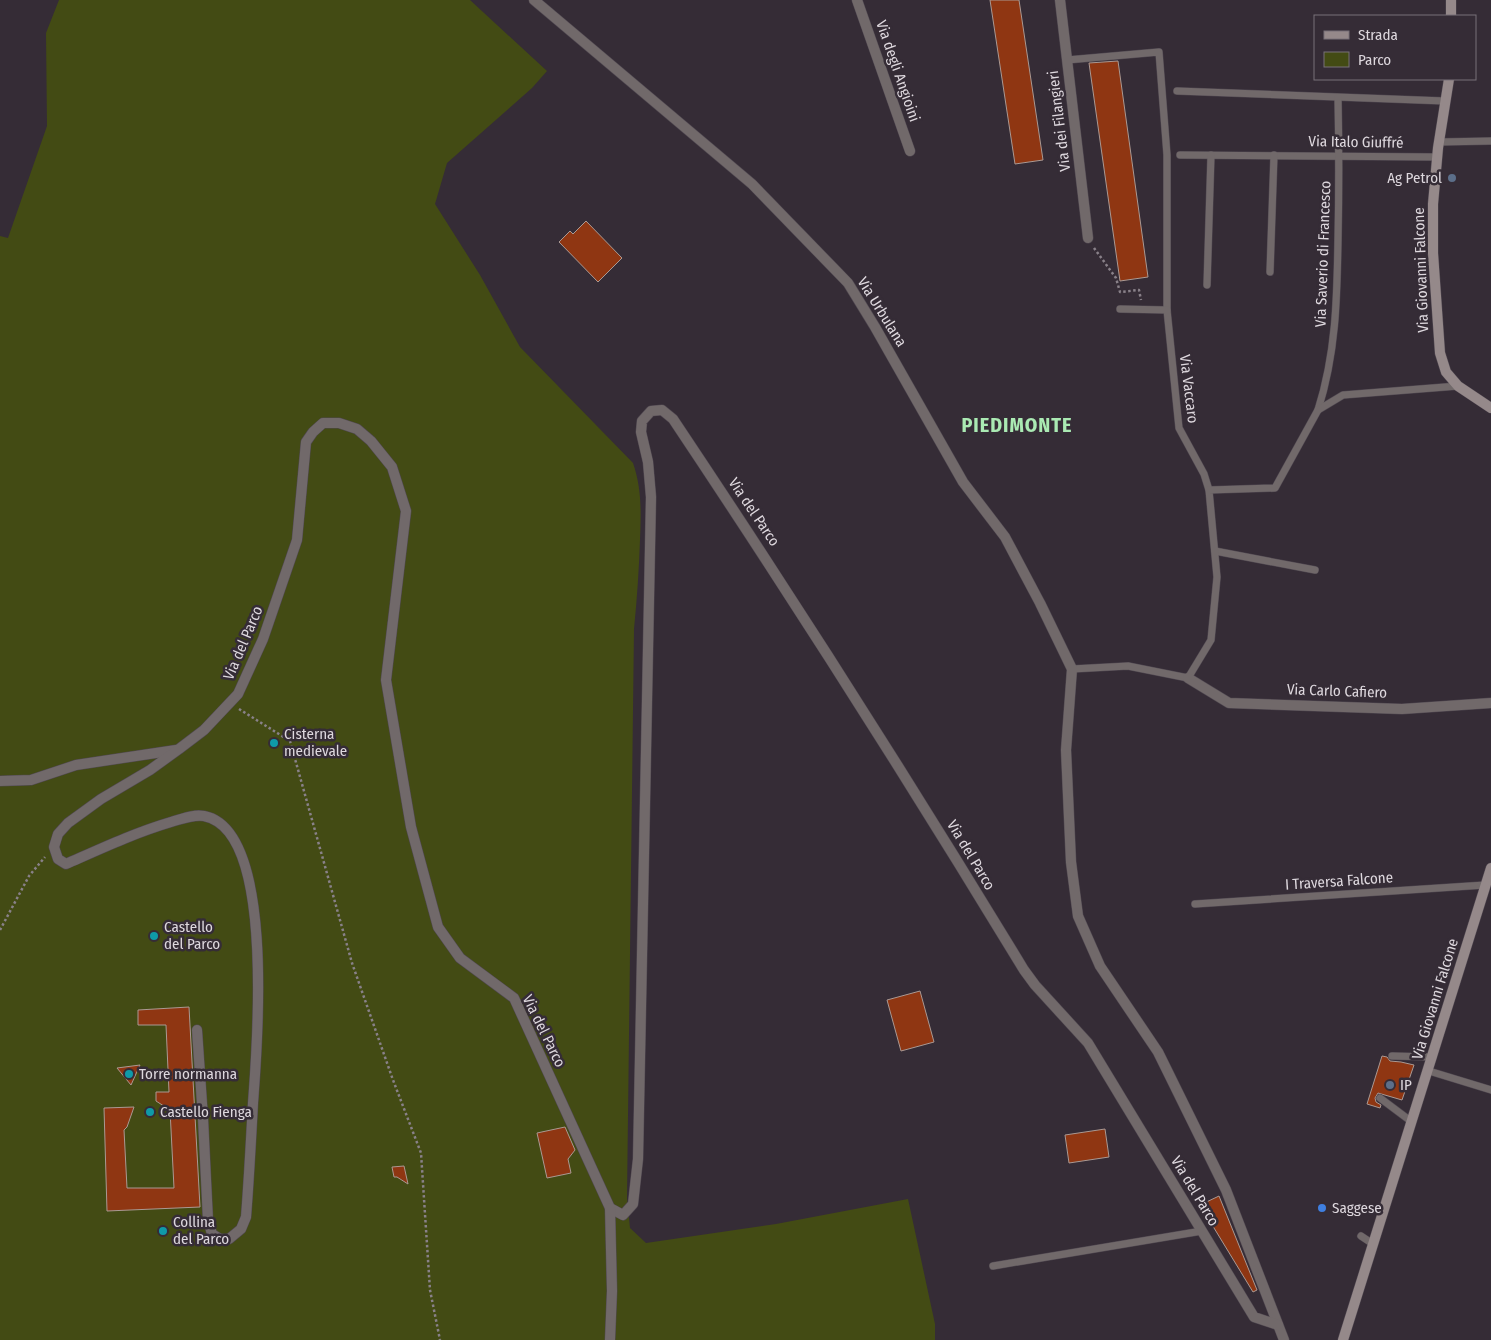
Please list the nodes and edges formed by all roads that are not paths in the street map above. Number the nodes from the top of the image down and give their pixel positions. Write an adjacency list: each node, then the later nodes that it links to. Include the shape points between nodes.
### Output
1 (534, 0): 30 (street, Via Urbulana, via 752,184 848,282 963,482 1004,537)
2 (857, 0): 13 (street, Via degli Angioini)
3 (1060, 0): 6 (street, Via dei Filangieri)
4 (1451, 0): 5 (main road)
5 (1451, 15)
6 (1067, 60): 19 (street, Via dei Filangieri); 23 (lane, Via Vaccaro, via 1159,52 1167,154)
7 (1449, 80): 10 (main road, Via Giovanni Falcone)
8 (1177, 91): 9 (lane)
9 (1338, 98): 10 (lane); 17 (lane, Via Saverio di Francesco)
10 (1445, 101): 12 (main road, Via Giovanni Falcone)
11 (1491, 141): 12 (lane)
12 (1439, 142): 18 (main road, Via Giovanni Falcone)
13 (910, 151)
14 (1180, 155): 15 (lane, Via Italo Giuffré)
15 (1211, 155): 16 (lane, Via Italo Giuffré); 21 (lane)
16 (1274, 155): 17 (lane, Via Italo Giuffré); 20 (lane)
17 (1339, 155): 18 (lane, Via Italo Giuffré); 26 (lane, Via Saverio di Francesco, via 1337,310 1333,345)
18 (1437, 157): 24 (main road, Via Giovanni Falcone, via 1433,253 1440,352 1446,372)
19 (1088, 238)
20 (1270, 272)
21 (1207, 285)
22 (1120, 309): 23 (lane)
23 (1167, 310): 27 (lane, Via Vaccaro, via 1179,428)
24 (1458, 386): 25 (main road, Via Giovanni Falcone); 26 (lane, via 1343,394)
25 (1491, 408)
26 (1318, 410): 27 (lane, Via Saverio di Francesco, via 1275,488)
27 (1209, 490): 28 (lane, Via Vaccaro)
28 (1215, 552): 29 (lane); 31 (lane, Via Vaccaro, via 1217,577 1211,640)
29 (1315, 570)
30 (1072, 669): 31 (lane, via 1128,666); 50 (street, via 1066,750 1071,862 1078,916 1100,966 1158,1052 1226,1190)
31 (1188, 678): 32 (street, Via Carlo Cafiero, via 1229,703 1402,709)
32 (1491, 703)
33 (179, 749): 34 (street, via 76,765 31,780); 38 (street, Via del Parco, via 68,823 58,834 54,847 58,859 66,864 140,831 195,815 215,819 235,842 248,876 255,914 258,1028 246,1217 241,1229 229,1239 220,1239 212,1234 208,1220); 45 (street, Via del Parco, via 204,730 238,694 263,639 297,540 306,442 324,422 357,429 392,467 406,511 386,680 411,827 438,927 460,958 514,998)
34 (0, 781)
35 (1491, 868): 36 (main road, Via Giovanni Falcone)
36 (1485, 885): 37 (lane, I Traversa Falcone); 40 (main road, Via Giovanni Falcone)
37 (1195, 904)
38 (197, 1030)
39 (1392, 1056): 40 (lane)
40 (1433, 1057): 41 (main road, Via Giovanni Falcone)
41 (1428, 1071): 42 (lane); 44 (main road, Via Giovanni Falcone)
42 (1491, 1090)
43 (1380, 1098): 44 (lane)
44 (1412, 1122): 48 (main road, Via Giovanni Falcone)
45 (610, 1208): 46 (street, Via del Parco, via 622,1215 633,1204 638,1159 651,497 641,432 646,416 662,410 673,419 782,583 1024,970 1088,1043); 51 (street, Via del Parco)
46 (1202, 1231): 49 (lane); 50 (street, Via del Parco, via 1254,1317)
47 (1361, 1236): 48 (lane)
48 (1373, 1244): 53 (main road, Via Giovanni Falcone)
49 (993, 1266)
50 (1278, 1325): 52 (street)
51 (610, 1340)
52 (1284, 1340)
53 (1343, 1340)

